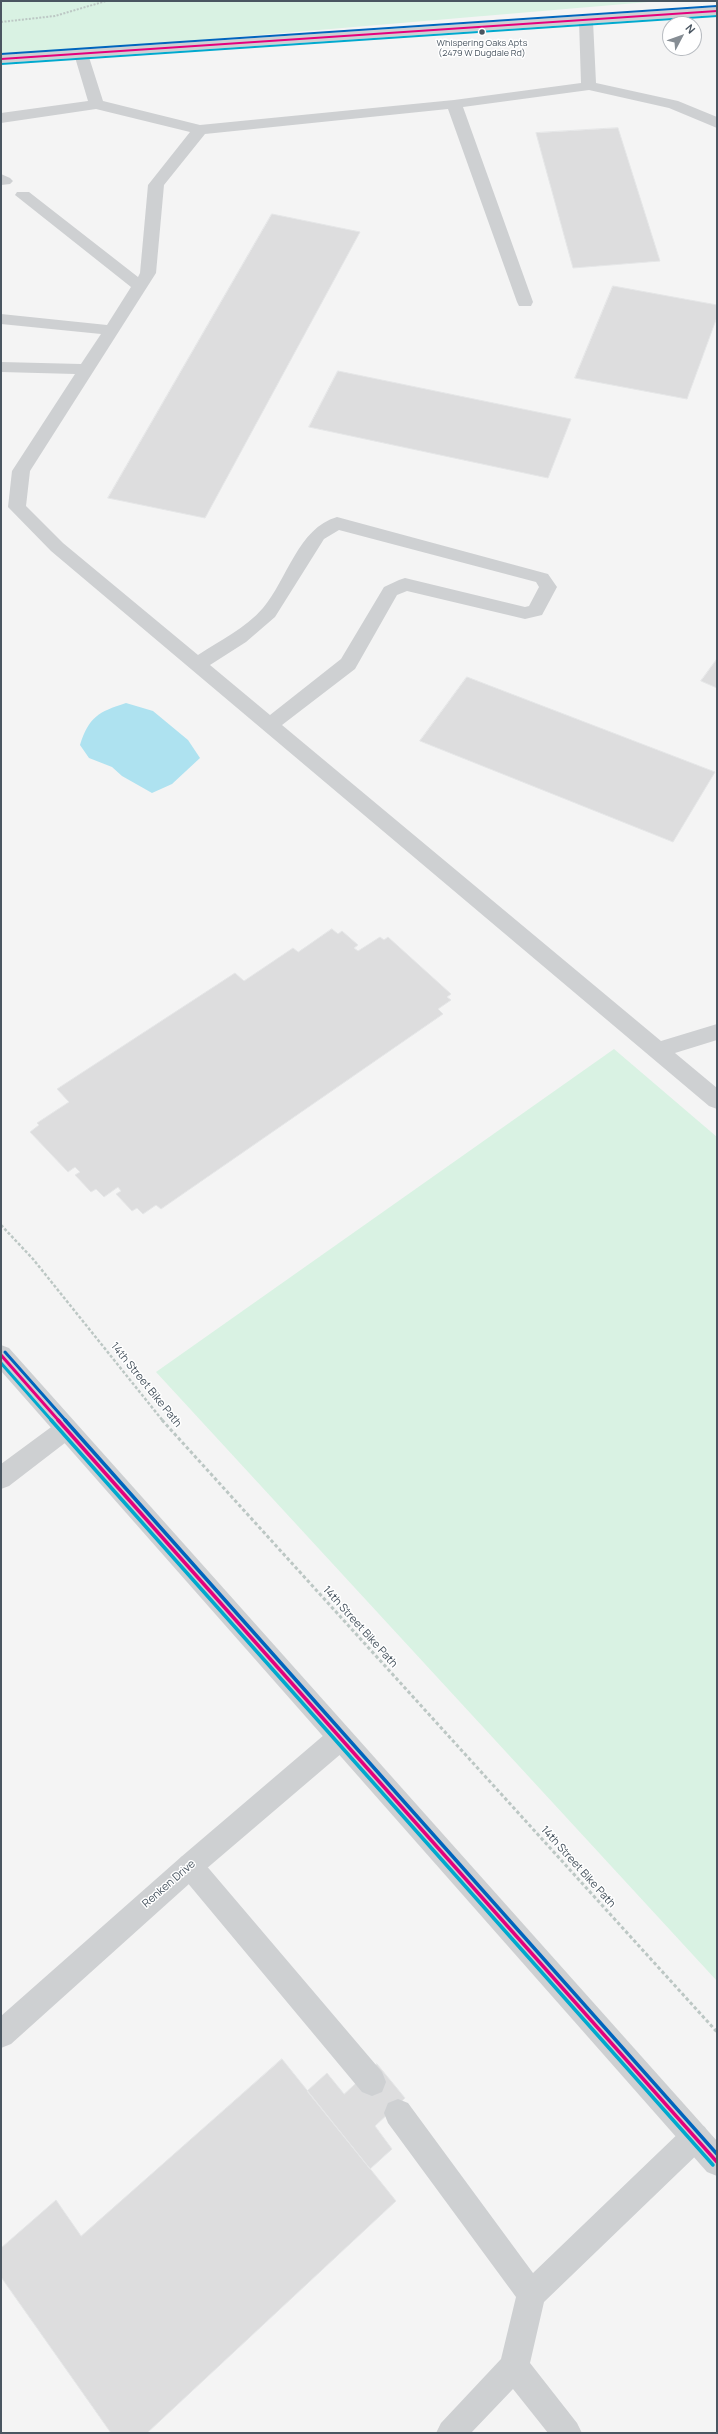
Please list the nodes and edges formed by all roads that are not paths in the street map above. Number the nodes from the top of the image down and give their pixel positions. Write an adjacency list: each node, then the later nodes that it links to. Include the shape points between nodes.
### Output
1 (717, 12): 2 (street)
2 (586, 21): 3 (street); 5 (street)
3 (81, 54): 4 (street); 6 (street)
4 (1, 59)
5 (589, 86): 7 (street); 9 (street, via 673,104)
6 (96, 104): 8 (street); 10 (street)
7 (454, 104): 10 (street); 13 (street)
8 (1, 118)
9 (717, 123)
10 (200, 130): 12 (street, via 156,185 148,273)
11 (23, 195): 12 (street)
12 (138, 285): 15 (street)
13 (525, 302)
14 (1, 319): 15 (street)
15 (110, 330): 17 (street)
16 (1, 367): 17 (street, via 52,366)
17 (85, 370): 18 (street, via 21,471 17,507 57,547)
18 (197, 664): 19 (street); 19 (street, via 240,637 269,613 318,535 337,523 542,578 548,587 536,611 525,613 405,584 390,591 348,664)
19 (270, 725): 21 (street)
20 (717, 1032): 21 (street)
21 (658, 1050): 22 (street)
22 (717, 1100)
23 (1, 1355): 24 (street)
24 (66, 1429): 25 (street); 26 (street)
25 (1, 1478)
26 (340, 1738): 27 (street, Renken Drive); 31 (street)
27 (190, 1866): 28 (street, Renken Drive); 29 (street)
28 (1, 2034)
29 (372, 2082)
30 (398, 2113): 33 (street)
31 (695, 2137): 32 (street); 33 (street)
32 (717, 2162)
33 (531, 2294): 34 (street)
34 (514, 2367): 35 (street); 36 (street)
35 (451, 2433)
36 (567, 2433)

